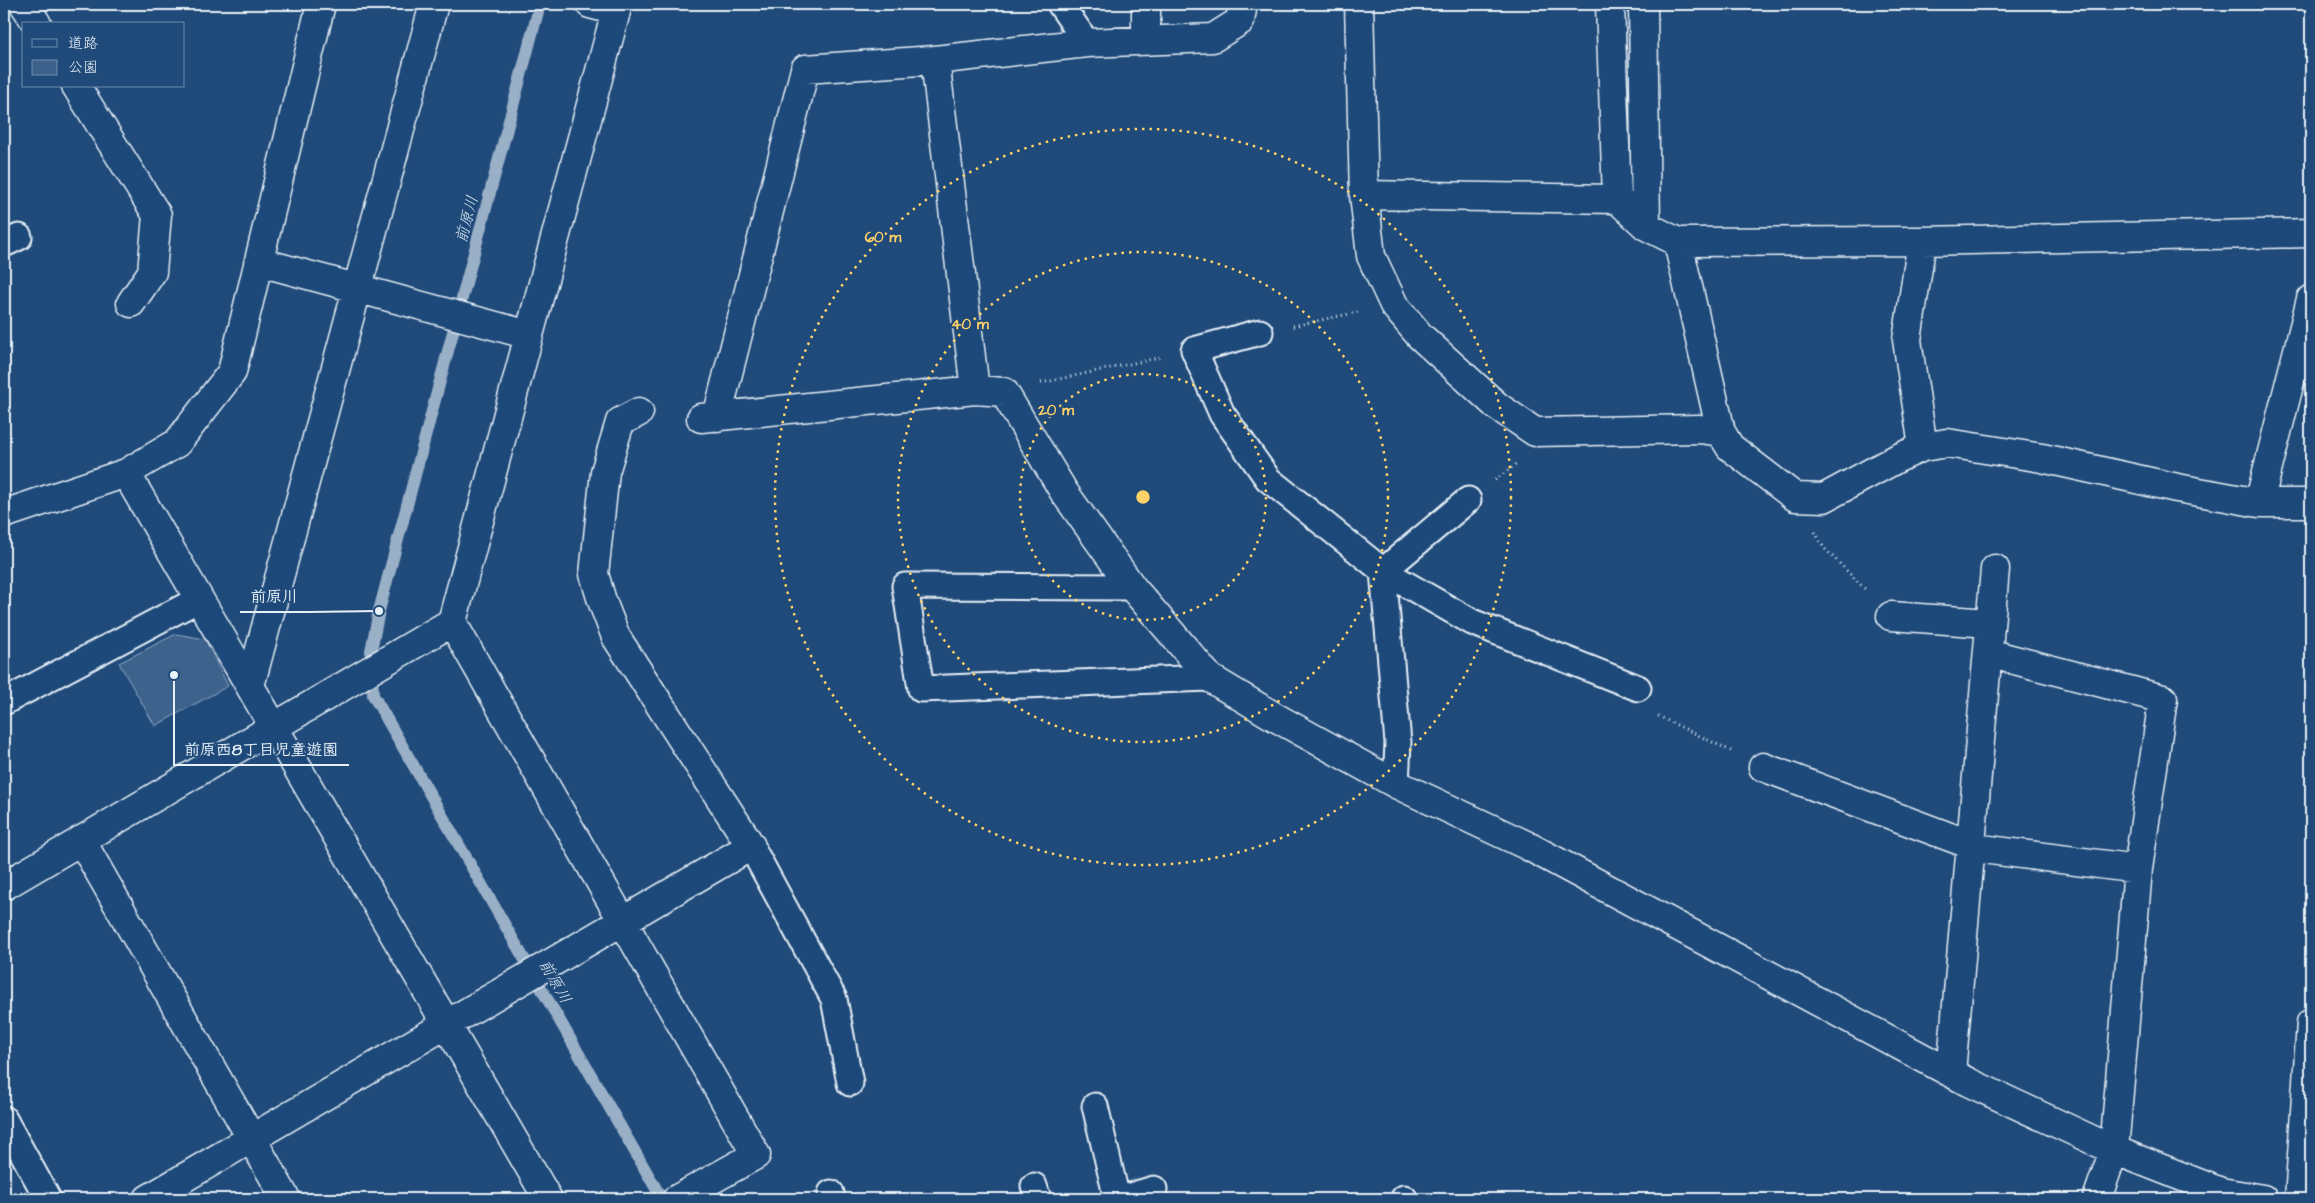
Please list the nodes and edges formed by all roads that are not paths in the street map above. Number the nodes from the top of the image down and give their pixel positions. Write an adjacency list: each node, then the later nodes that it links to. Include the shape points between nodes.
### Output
1 (321, 4): 21 (street)
2 (434, 4): 22 (street)
3 (590, 4): 10 (street)
4 (1060, 4): 12 (lane)
5 (1146, 4): 11 (street)
6 (1243, 4): 11 (street, via 1240,20 1213,38)
7 (1359, 4): 15 (street)
8 (1610, 4): 16 (street)
9 (1643, 4): 17 (street)
10 (617, 7): 26 (street)
11 (1146, 40): 12 (street)
12 (1087, 43): 13 (street)
13 (935, 60): 27 (street); 27 (street, via 805,69 709,418)
14 (77, 88): 24 (street, via 157,215 152,272)
15 (1364, 195): 16 (street); 29 (street, via 1371,256 1394,305 1420,336 1491,400 1535,432)
16 (1617, 199): 17 (street)
17 (1646, 226): 20 (street)
18 (2311, 233): 19 (street)
19 (1922, 241): 20 (street); 30 (street, via 1907,340)
20 (1678, 242): 29 (street)
21 (260, 262): 22 (street); 31 (street, via 232,372 177,443)
22 (358, 289): 26 (street); 45 (street)
23 (2311, 299): 33 (street)
24 (131, 303)
25 (1260, 332): 37 (lane, via 1194,350 1222,414 1268,479)
26 (529, 335): 41 (street)
27 (975, 390): 38 (street, via 1004,392 1064,492)
28 (638, 412): 53 (street, via 620,422 605,472 594,574 616,637)
29 (1721, 432): 30 (street, via 1730,447 1795,497 1824,498)
30 (1923, 447): 33 (street, via 1947,443 2042,458)
31 (126, 473): 35 (street); 39 (street)
32 (1468, 500): 37 (lane)
33 (2259, 503): 34 (street)
34 (2311, 503)
35 (4, 514)
36 (1995, 569): 42 (street)
37 (1383, 571): 46 (lane, via 1472,622); 50 (lane, via 1398,743)
38 (1132, 587): 44 (street); 44 (lane, via 905,586 922,689)
39 (199, 599): 45 (street); 47 (lane)
40 (1891, 616): 42 (street)
41 (452, 622): 48 (street); 56 (street)
42 (1990, 623): 43 (street)
43 (1988, 653): 52 (street); 54 (street, via 2163,699)
44 (1210, 678): 50 (street)
45 (250, 686): 48 (street)
46 (1638, 688)
47 (4, 702)
48 (273, 727): 51 (street); 58 (street)
49 (1763, 767): 52 (street)
50 (1396, 784): 59 (street, via 1526,844)
51 (81, 840): 55 (street); 63 (street)
52 (1970, 844): 54 (street); 59 (street)
53 (751, 846): 56 (street); 60 (lane, via 834,999)
54 (2138, 869): 64 (street)
55 (4, 886)
56 (622, 922): 58 (street); 70 (street, via 756,1155)
57 (2311, 1023): 74 (street)
58 (446, 1024): 63 (street); 69 (street)
59 (1951, 1073): 64 (street)
60 (850, 1083)
61 (1095, 1106): 71 (lane)
62 (4, 1119): 66 (lane)
63 (252, 1138): 67 (street); 68 (street)
64 (2114, 1150): 72 (street); 73 (street, via 2221,1192)
65 (1154, 1189): 71 (lane)
66 (48, 1199)
67 (148, 1199)
68 (286, 1199)
69 (548, 1199)
70 (678, 1199)
71 (1118, 1199)
72 (2097, 1199)
73 (2263, 1199)
74 (2299, 1199)

